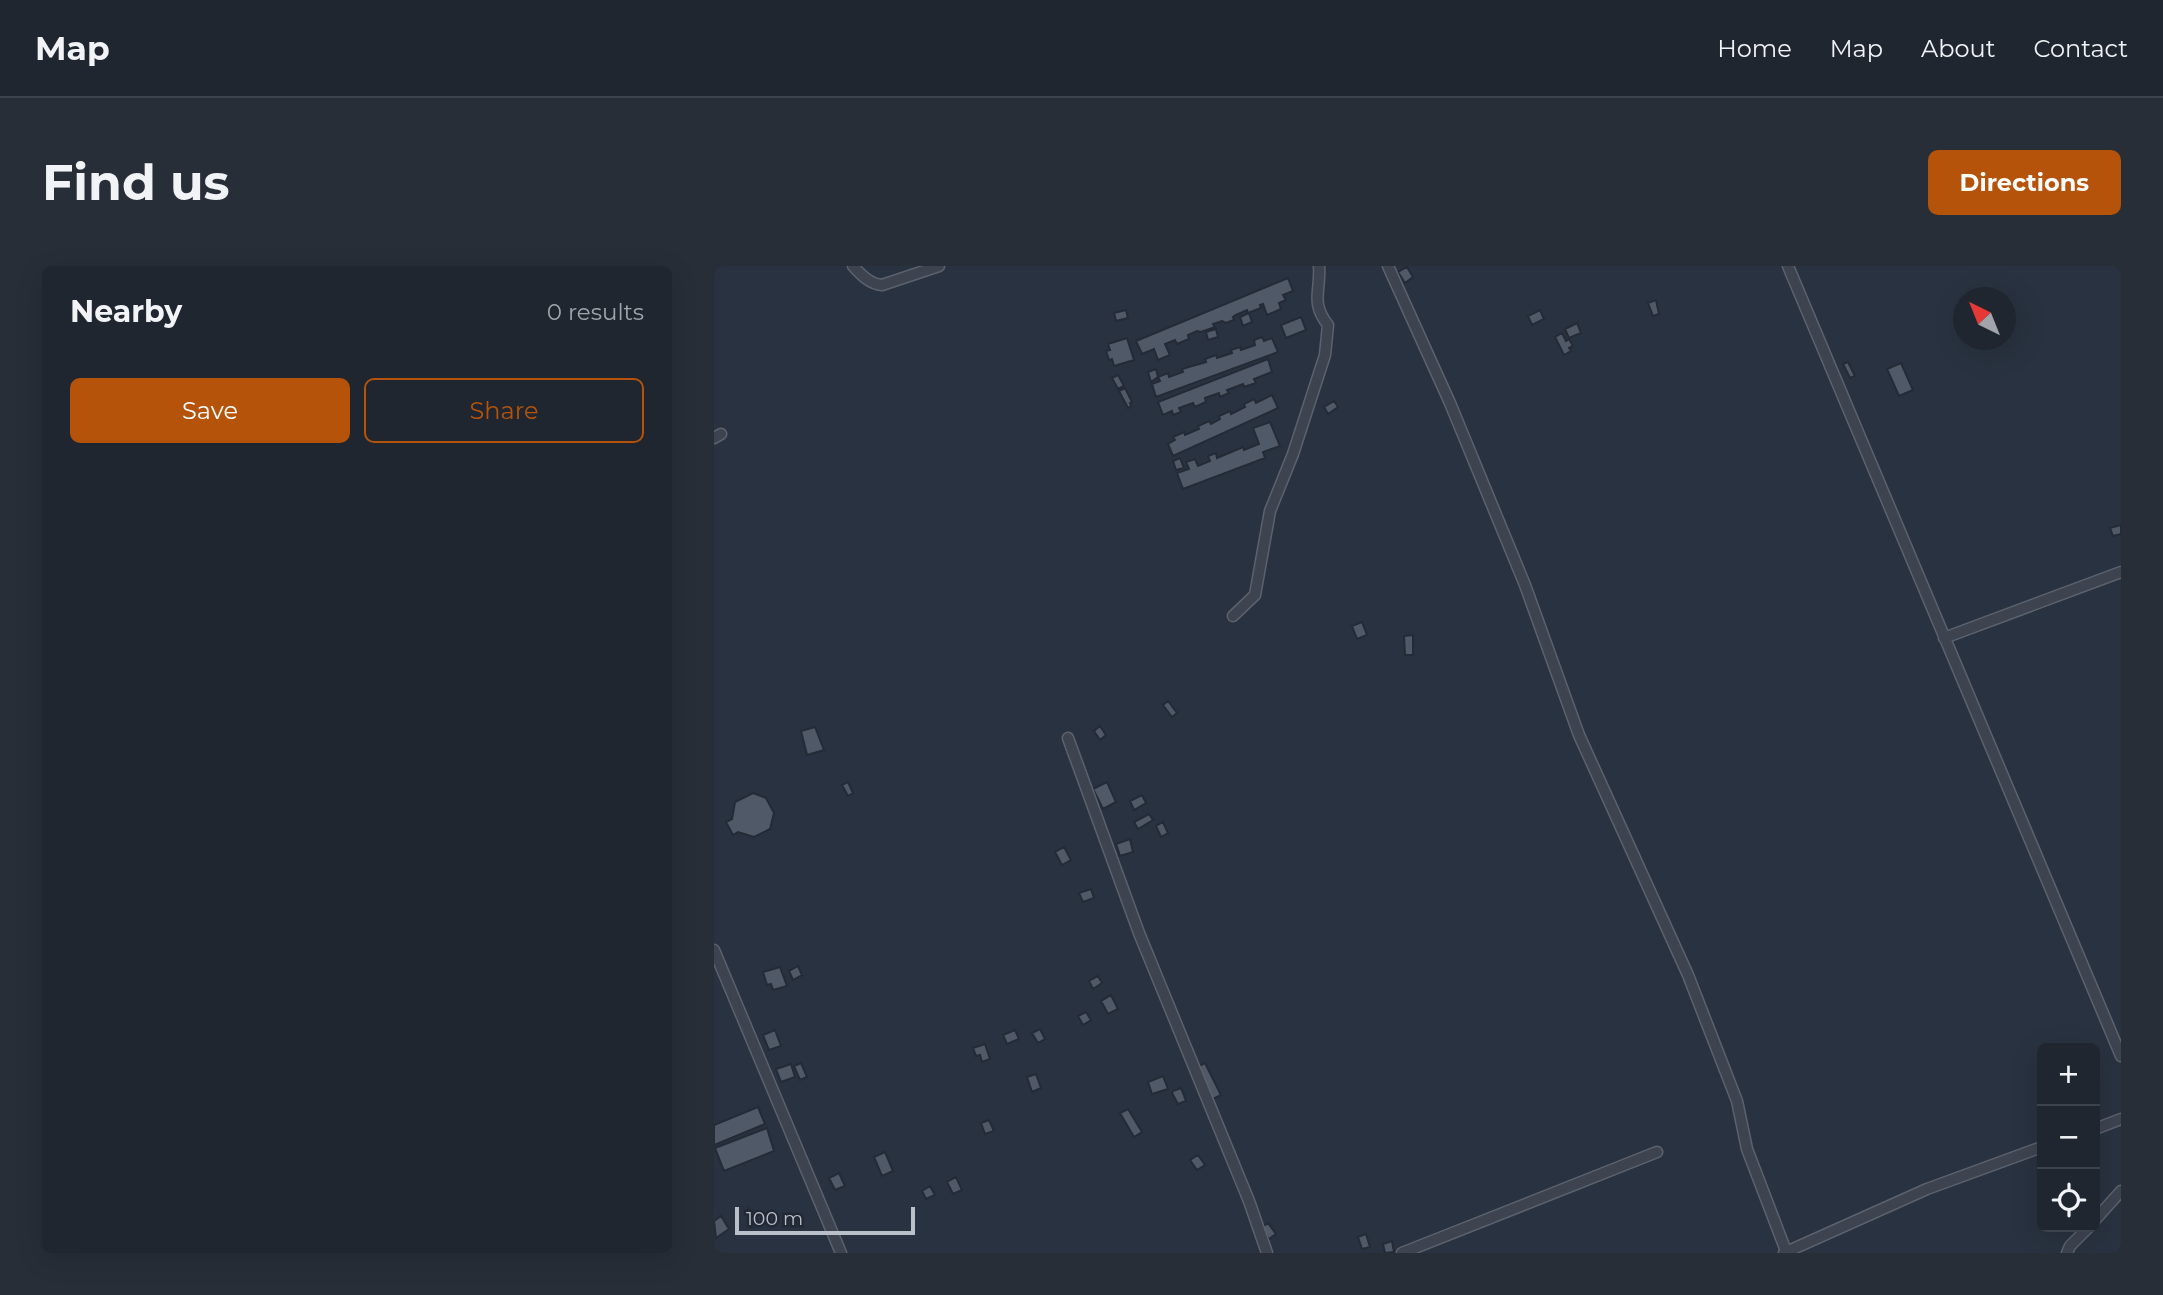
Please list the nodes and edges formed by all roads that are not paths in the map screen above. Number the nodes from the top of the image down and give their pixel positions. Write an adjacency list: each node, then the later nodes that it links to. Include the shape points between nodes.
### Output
1 (853, 266): 2 (street, via 882,285)
2 (939, 266)
3 (1319, 266): 7 (street, via 1316,302 1328,325 1325,355 1270,511 1255,595)
4 (1388, 266): 19 (street, via 1525,585 1579,735 1688,975 1737,1101 1747,1149)
5 (1788, 266): 8 (street)
6 (2121, 572): 8 (street)
7 (1233, 616)
8 (1944, 638): 11 (street)
9 (1068, 737): 21 (street, via 1139,933)
10 (714, 950): 20 (street)
11 (2121, 1056)
12 (2121, 1119): 13 (street)
13 (2100, 1127)
14 (2037, 1149): 19 (street, via 1927,1189)
15 (1657, 1152): 22 (street)
16 (2121, 1191): 17 (street)
17 (2100, 1214)
18 (2084, 1232): 23 (street)
19 (1785, 1252)
20 (841, 1253)
21 (1267, 1253)
22 (1402, 1253)
23 (2067, 1253)

